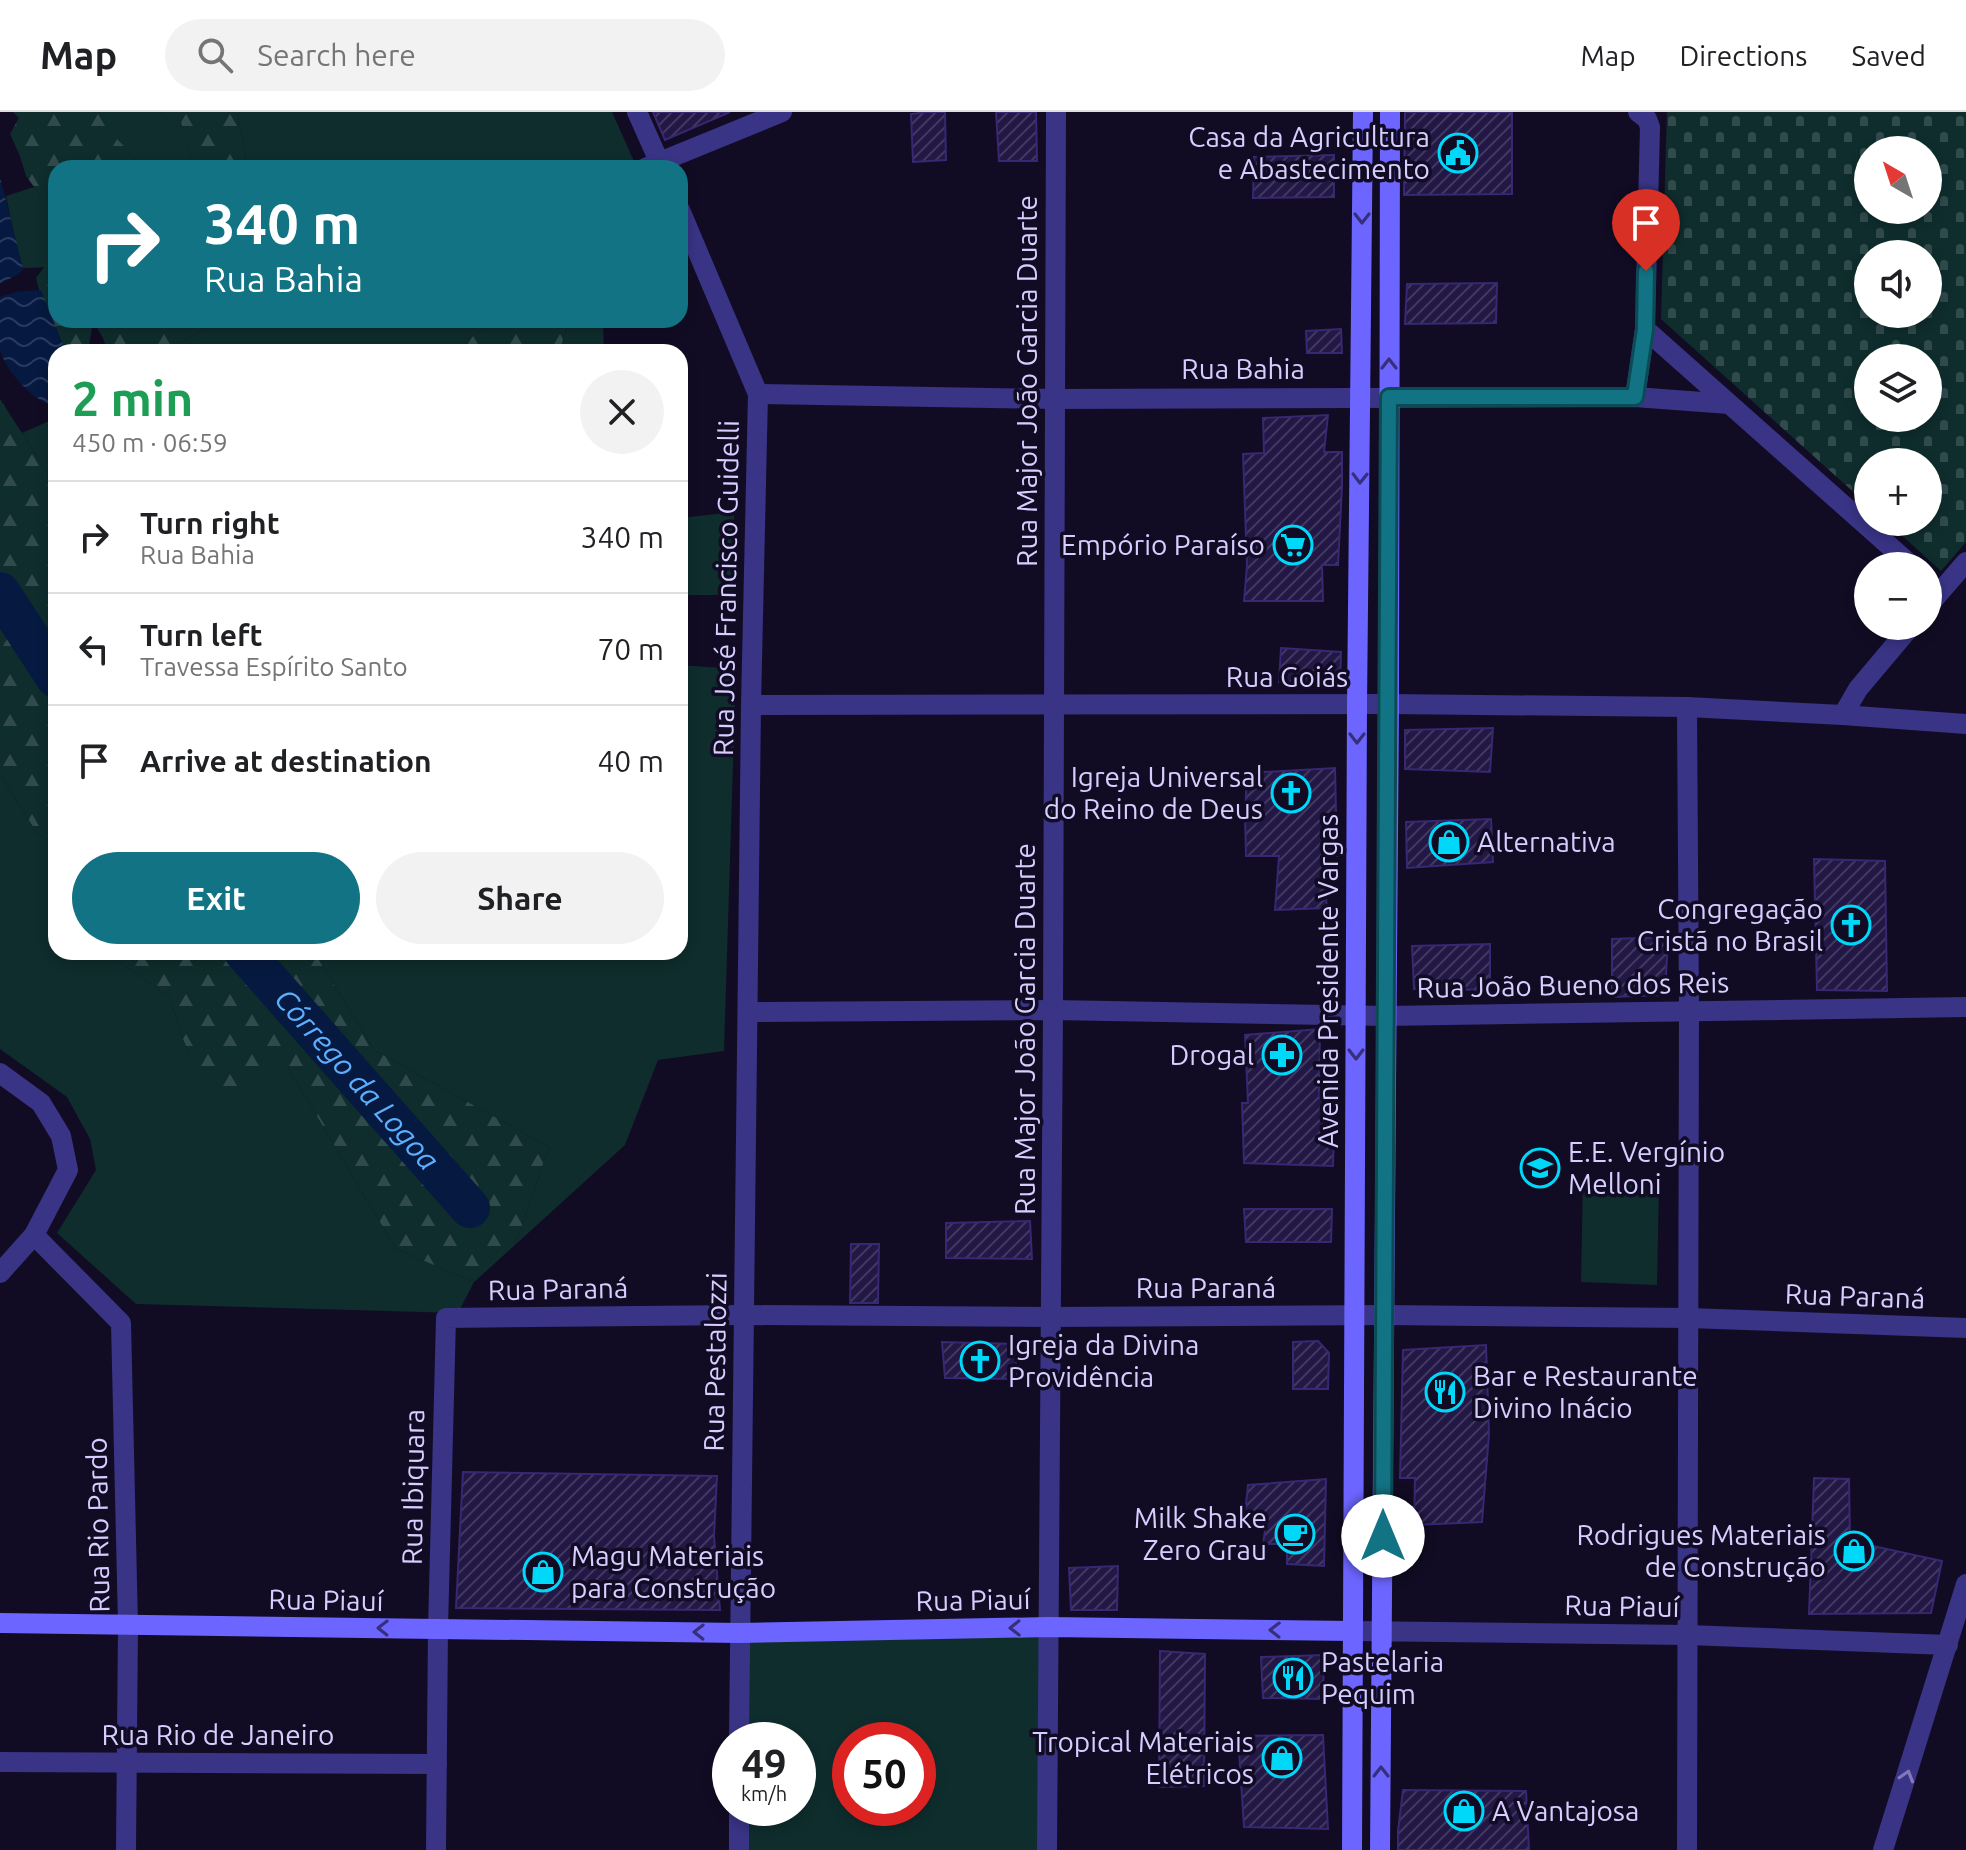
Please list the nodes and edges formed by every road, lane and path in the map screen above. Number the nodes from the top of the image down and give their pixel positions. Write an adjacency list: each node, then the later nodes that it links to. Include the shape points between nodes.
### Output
1 (637, 112): 7 (street)
2 (782, 112): 8 (street)
3 (1056, 112): 15 (street, Rua Major João Garcia Duarte)
4 (1363, 112): 12 (main road, Avenida Presidente Vargas, one-way to 12)
5 (1390, 112): 13 (main road, Avenida Presidente Vargas, one-way to 5)
6 (1638, 112): 10 (street, via 1650,127)
7 (654, 160)
8 (670, 160)
9 (688, 229): 11 (street, Rua José Francisco Guidelli)
10 (1645, 329): 14 (street); 16 (street)
11 (758, 394): 15 (street, Rua Bahia); 23 (street, Rua José Francisco Guidelli)
12 (1361, 396): 13 (street, Rua Bahia); 15 (street, Rua Bahia); 24 (main road, Avenida Presidente Vargas, one-way to 24)
13 (1389, 397): 14 (street, Rua Bahia); 22 (main road, Avenida Presidente Vargas)
14 (1635, 397): 16 (street, Rua Bahia)
15 (1055, 399): 21 (street, Rua Major João Garcia Duarte)
16 (1729, 404): 17 (street)
17 (1896, 552)
18 (1966, 562): 19 (street)
19 (1942, 584)
20 (1899, 640): 26 (street)
21 (1054, 704): 23 (street, Rua Goiás); 24 (street, Rua Goiás); 30 (street, Rua Major João Garcia Duarte)
22 (1389, 704): 24 (street, Rua Goiás); 25 (street, Rua Goiás); 34 (main road, Avenida Presidente Vargas)
23 (751, 705): 28 (street, Rua José Francisco Guidelli)
24 (1357, 706): 33 (main road, Avenida Presidente Vargas, one-way to 33)
25 (1687, 707): 26 (street, Rua Goiás); 31 (street)
26 (1843, 715): 27 (street, Rua Goiás)
27 (1966, 724)
28 (748, 984): 32 (street, Rua Pestalozzi)
29 (1966, 1007): 31 (street, Rua João Bueno dos Reis)
30 (1053, 1010): 32 (street, Rua João Bueno dos Reis); 33 (street, Rua João Bueno dos Reis); 41 (street, Rua Major João Garcia Duarte)
31 (1689, 1011): 34 (street, Rua João Bueno dos Reis); 43 (street)
32 (748, 1012): 38 (street, Rua Pestalozzi)
33 (1356, 1015): 34 (street, Rua João Bueno dos Reis); 39 (main road, Avenida Presidente Vargas, one-way to 39)
34 (1386, 1016): 40 (main road, Avenida Presidente Vargas)
35 (0, 1073): 36 (street, via 41,1103 61,1136 68,1170)
36 (34, 1235): 37 (street); 47 (street, Rua Rio Pardo, via 121,1323)
37 (0, 1273)
38 (743, 1315): 41 (street, Rua Paraná); 42 (street, Rua Paraná); 52 (street, Rua Pestalozzi)
39 (1354, 1315): 40 (street, Rua Paraná); 41 (street, Rua Paraná); 50 (main road, Avenida Presidente Vargas)
40 (1384, 1315): 43 (street, Rua Paraná); 51 (main road, Avenida Presidente Vargas)
41 (1051, 1317): 48 (street, Rua Major João Garcia Duarte)
42 (446, 1318): 49 (street, Rua Ibiquara)
43 (1689, 1318): 44 (street, Rua Paraná); 53 (street)
44 (1966, 1328)
45 (1966, 1584): 54 (street)
46 (0, 1623): 47 (main road, Rua Piauí)
47 (128, 1625): 49 (main road, Rua Piauí, one-way to 47); 57 (street, Rua Rio Pardo)
48 (1049, 1627): 50 (main road, Rua Piauí, one-way to 48); 52 (main road, Rua Piauí, one-way to 52); 63 (street, Rua Major João Garcia Duarte)
49 (438, 1629): 52 (main road, Rua Piauí, one-way to 49); 58 (street, Rua Ibiquara)
50 (1353, 1631): 51 (street, Rua Piauí); 64 (main road, Avenida Presidente Vargas)
51 (1382, 1631): 53 (street, Rua Piauí); 65 (main road, Avenida Presidente Vargas, one-way to 51)
52 (740, 1633): 55 (street, Rua Pestalozzi)
53 (1688, 1635): 54 (street, Rua Piauí); 66 (street)
54 (1948, 1645): 67 (street, one-way to 54)
55 (739, 1722)
56 (0, 1762): 57 (street, Rua Rio de Janeiro)
57 (127, 1763): 58 (street, Rua Rio de Janeiro); 60 (street, Rua Rio Pardo)
58 (437, 1764): 61 (street, Rua Ibiquara)
59 (739, 1826): 62 (street)
60 (126, 1850)
61 (436, 1850)
62 (739, 1850)
63 (1047, 1850)
64 (1352, 1850)
65 (1380, 1850)
66 (1687, 1850)
67 (1883, 1850)

